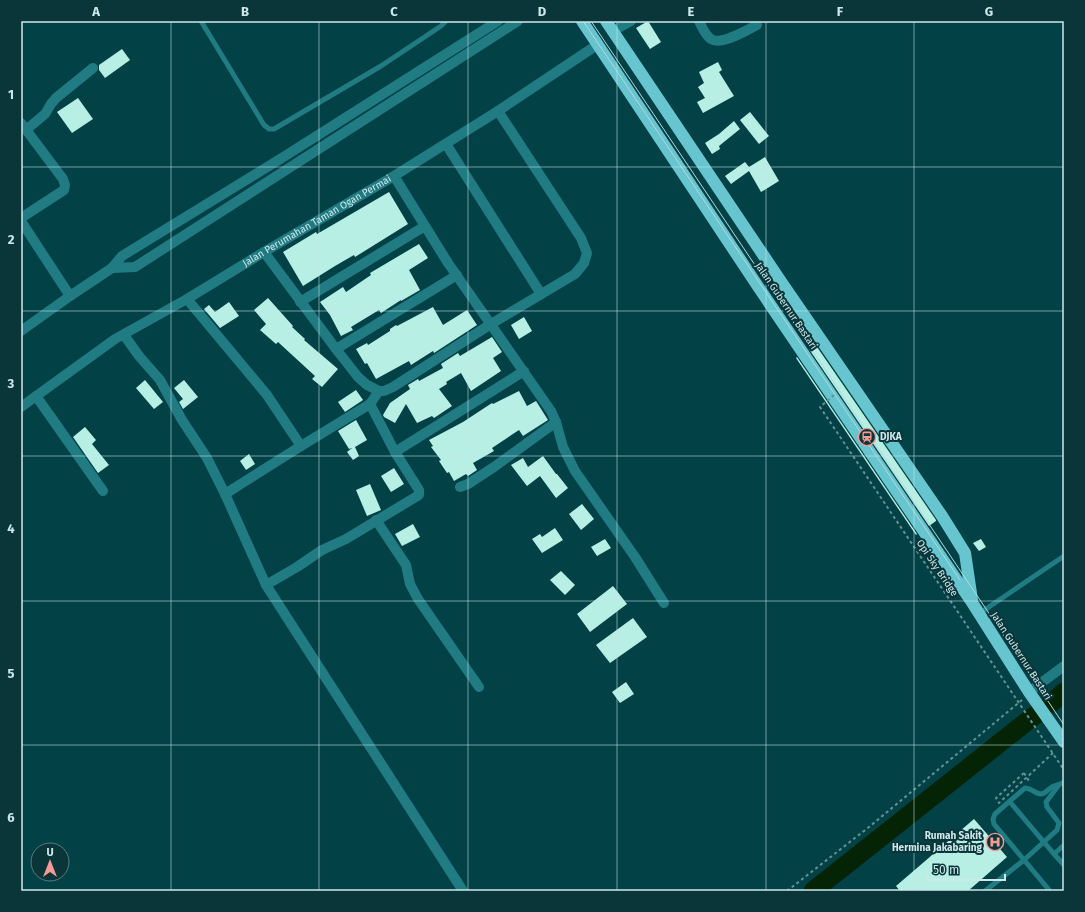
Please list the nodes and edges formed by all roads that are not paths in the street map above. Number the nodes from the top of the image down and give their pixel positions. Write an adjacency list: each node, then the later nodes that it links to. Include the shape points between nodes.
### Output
1 (201, 21): 2 (lane, via 264,125 269,129 274,129 382,66)
2 (446, 21)
3 (498, 21): 19 (street, via 122,256)
4 (518, 21): 19 (street, via 135,267)
5 (582, 21): 10 (highway, Jalan Gubernur Bastari)
6 (631, 21): 9 (street)
7 (699, 21): 8 (street, via 709,38 717,41 723,41)
8 (757, 25)
9 (610, 26): 21 (highway, Jalan Gubernur Bastari)
10 (597, 45): 12 (street, Jalan Perumahan Taman Ogan Permai); 22 (highway, Jalan Gubernur Bastari)
11 (93, 68): 13 (street, via 56,98 45,114)
12 (498, 111): 14 (street, Jalan Perumahan Taman Ogan Permai); 23 (street, via 581,238 587,253 584,263 575,274)
13 (24, 127): 16 (street, via 65,185 64,190)
14 (446, 144): 15 (street, Jalan Perumahan Taman Ogan Permai); 23 (street)
15 (394, 176): 17 (street); 18 (street, Jalan Perumahan Taman Ogan Permai)
16 (21, 219): 24 (street)
17 (425, 226): 20 (street); 26 (street)
18 (264, 252): 25 (street, Jalan Perumahan Taman Ogan Permai); 26 (street)
19 (112, 268): 24 (street)
20 (457, 275): 27 (street); 30 (street)
21 (780, 280): 22 (highway); 46 (highway, Jalan Gubernur Bastari, via 965,553)
22 (759, 288): 46 (highway, Jalan Gubernur Bastari)
23 (541, 294): 27 (street)
24 (70, 296): 28 (street)
25 (187, 299): 29 (street, Jalan Perumahan Taman Ogan Permai); 37 (street, via 267,395)
26 (300, 302): 30 (street)
27 (492, 324): 31 (street); 32 (street, via 393,387)
28 (21, 331)
29 (124, 335): 33 (street, Jalan Perumahan Taman Ogan Permai); 41 (street, via 160,380)
30 (336, 349): 32 (street, via 367,386)
31 (524, 371): 36 (street); 38 (street)
32 (378, 391): 34 (street)
33 (36, 396): 35 (street, Jalan Perumahan Taman Ogan Permai); 40 (street)
34 (370, 404): 37 (street); 38 (street)
35 (21, 407)
36 (556, 422): 39 (street, via 494,467); 45 (street, via 575,471)
37 (301, 446): 41 (street)
38 (395, 452): 42 (street, via 420,490 420,495)
39 (460, 487)
40 (103, 491)
41 (226, 494): 44 (street)
42 (376, 520): 44 (street); 48 (street, via 406,565 410,584 418,599)
43 (1064, 556): 46 (lane)
44 (266, 585): 61 (street)
45 (664, 603)
46 (976, 609): 49 (highway, Jalan Gubernur Bastari)
47 (1064, 666): 49 (street)
48 (480, 687)
49 (1030, 692): 50 (highway, Jalan Gubernur Bastari)
50 (1062, 734)
51 (1064, 782): 52 (lane)
52 (1058, 786): 53 (lane, via 1042,794); 55 (lane)
53 (1036, 792): 54 (lane, via 1025,788); 55 (lane)
54 (1010, 802): 56 (lane); 59 (lane, via 992,819)
55 (1046, 804): 56 (lane, via 1059,826)
56 (1044, 841): 58 (lane); 59 (lane)
57 (1064, 845): 58 (lane)
58 (1054, 854): 60 (lane)
59 (1024, 860): 62 (lane); 63 (lane)
60 (1064, 865)
61 (463, 891)
62 (985, 891)
63 (1050, 891)

